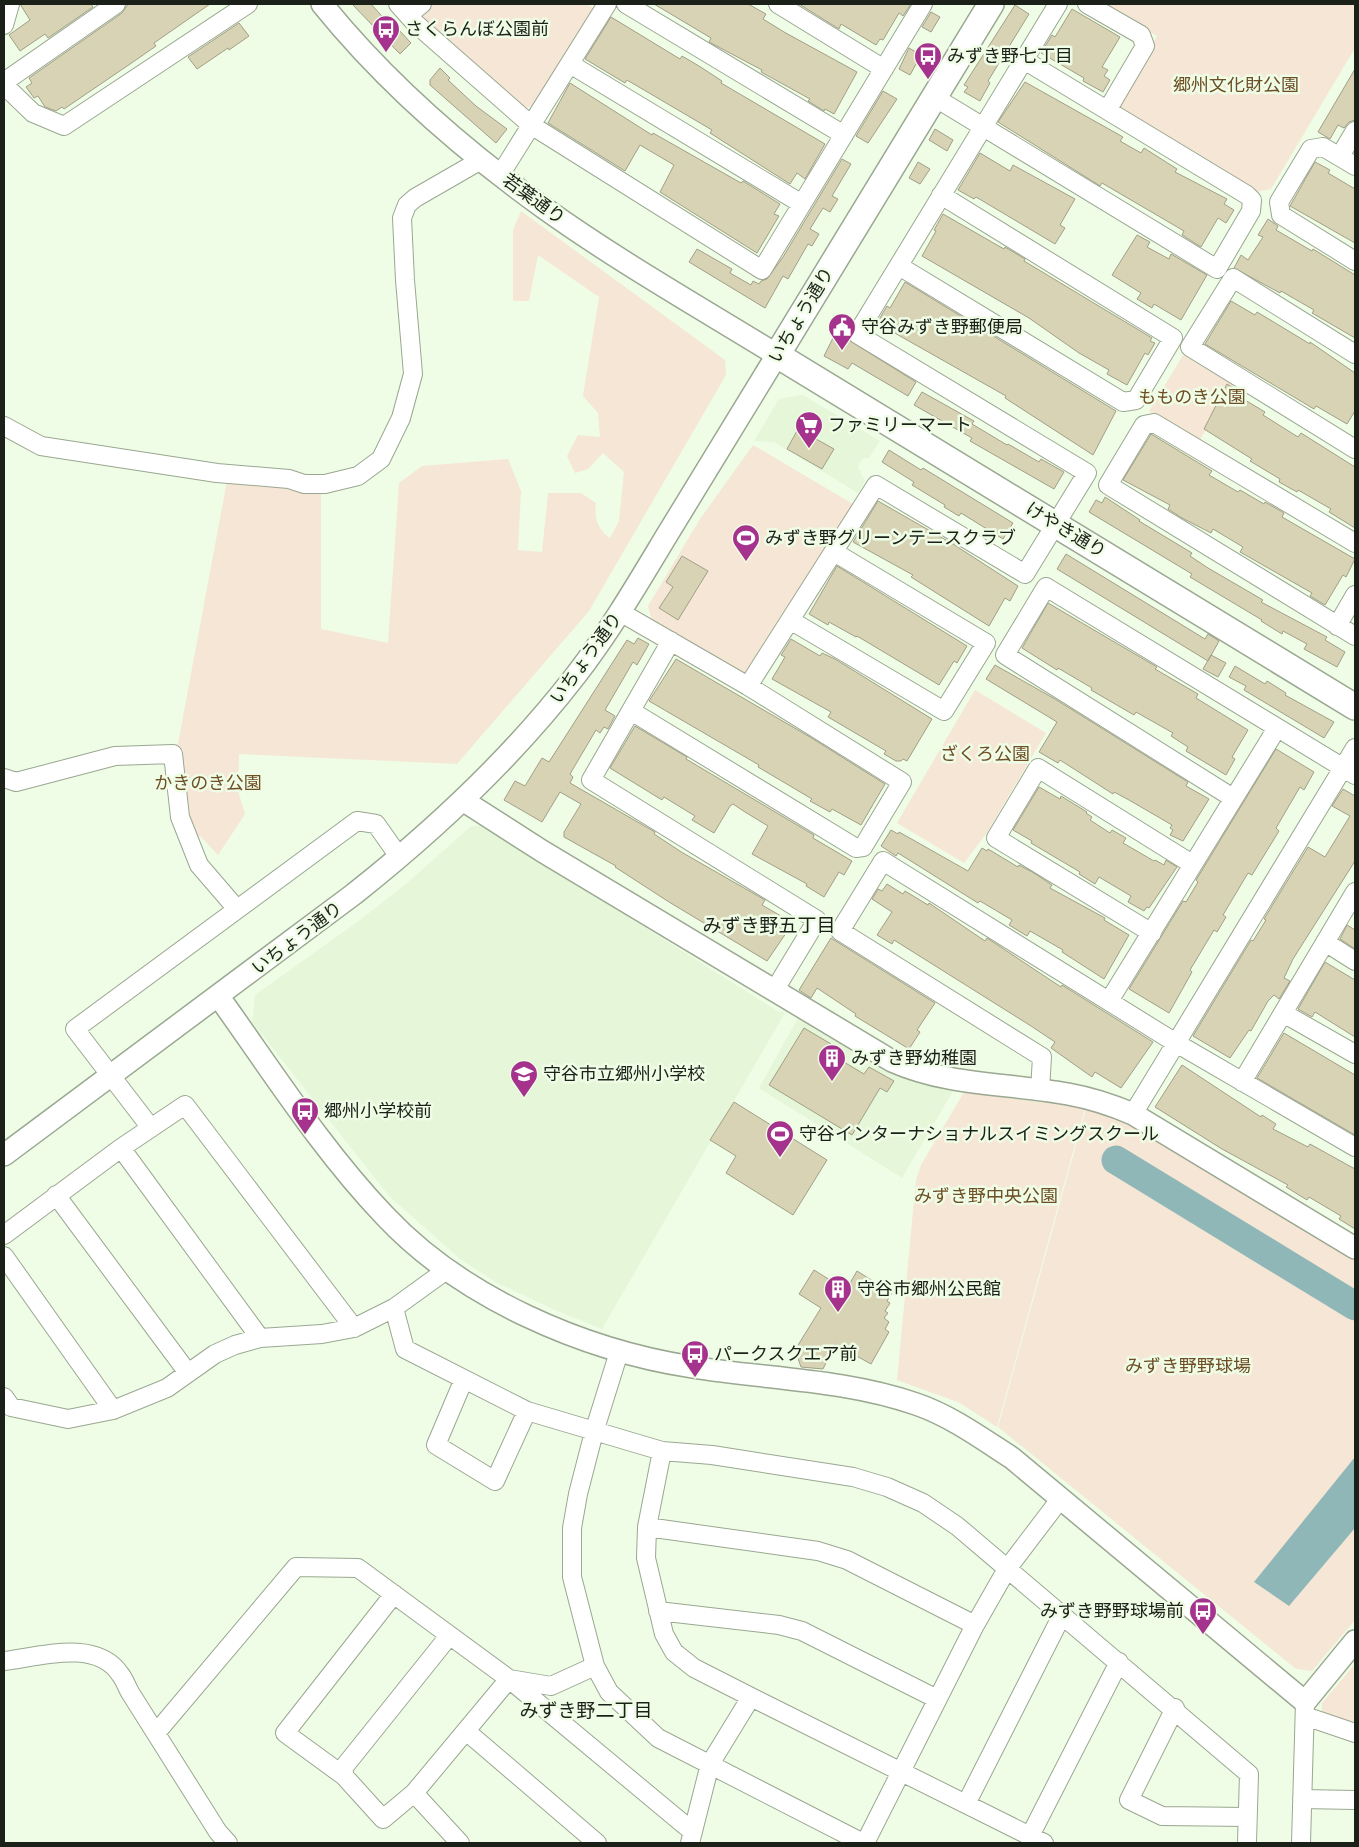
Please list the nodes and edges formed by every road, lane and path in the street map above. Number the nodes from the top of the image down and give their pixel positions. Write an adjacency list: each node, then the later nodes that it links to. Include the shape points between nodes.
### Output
1 (10, 4): 14 (street)
2 (116, 4): 18 (street)
3 (248, 4): 18 (street, via 64,126 33,113)
4 (322, 4): 26 (street, 若葉通り, via 415,102)
5 (422, 4): 13 (street)
6 (607, 4): 16 (street)
7 (626, 4): 24 (street)
8 (778, 4): 17 (street)
9 (923, 4): 17 (street)
10 (991, 4): 19 (main road, いちょう通り)
11 (1058, 4): 15 (street)
12 (1087, 4): 20 (street, via 1141,35 1145,46)
13 (403, 9): 21 (street)
14 (4, 25)
15 (1024, 60): 20 (street); 22 (street)
16 (570, 64): 21 (street); 30 (street)
17 (884, 69): 24 (street)
18 (4, 84)
19 (934, 97): 22 (street); 34 (main road, いちょう通り)
20 (1108, 109): 22 (street, via 1252,200 1251,211 1217,269)
21 (531, 125): 28 (street); 30 (street, via 762,270)
22 (982, 128): 29 (street)
23 (1355, 131): 25 (street)
24 (844, 135): 30 (street)
25 (1340, 156): 27 (street); 31 (street, via 1324,147 1311,149 1280,202 1281,215)
26 (481, 160): 28 (street, 若葉通り); 35 (street, via 407,205 402,218 404,280 413,374 401,418 381,459 358,476 325,484 304,484 217,473 41,446)
27 (1355, 166)
28 (500, 175): 34 (street, 若葉通り, via 599,245)
29 (941, 195): 32 (street); 32 (street, via 1174,338 1136,400 1123,402)
30 (802, 204)
31 (1355, 261)
32 (899, 266): 37 (street, via 857,334 1087,473)
33 (1355, 354): 36 (street, via 1233,278 1190,347)
34 (777, 355): 37 (main road, けやき通り); 41 (street, いちょう通り)
35 (4, 426)
36 (1355, 449)
37 (1056, 524): 39 (street, via 1025,574 876,485); 47 (main road, けやき通り)
38 (1355, 543): 43 (street, via 1154,423 1144,425 1108,485)
39 (834, 552): 42 (street); 42 (street, via 986,643 944,712)
40 (1355, 595): 43 (street)
41 (620, 612): 45 (street); 54 (street, いちょう通り, via 577,674 528,734)
42 (790, 620): 46 (street)
43 (1337, 626): 44 (street)
44 (1355, 636)
45 (672, 641): 46 (street); 48 (street)
46 (748, 686): 48 (street, via 902,782 863,847 856,848)
47 (1355, 707)
48 (631, 711): 62 (street, via 591,780 817,920)
49 (1277, 728): 51 (street); 53 (street); 53 (street, via 1046,587 1005,655)
50 (1355, 748): 51 (street)
51 (1349, 771): 66 (street)
52 (4, 778): 58 (street, via 16,782 115,756 173,754 180,817 196,857)
53 (1233, 798): 56 (street)
54 (464, 801): 55 (street, いちょう通り); 62 (street, via 542,852)
55 (400, 858): 58 (street, via 376,824 357,821); 63 (street, いちょう通り)
56 (1192, 864): 59 (street); 59 (street, via 1038,768 996,838)
57 (1355, 892): 60 (street)
58 (236, 908): 68 (street, via 75,1029)
59 (1152, 933): 64 (street)
60 (1325, 942): 61 (street); 65 (street)
61 (1355, 961)
62 (774, 991): 70 (street, via 869,1048 917,1072 964,1082)
63 (219, 997): 68 (street, いちょう通り); 80 (street, via 353,1179 386,1217)
64 (1109, 1001): 66 (street); 70 (street, via 883,861 840,931 1042,1056)
65 (1284, 1013): 67 (street); 69 (street)
66 (1176, 1043): 69 (street); 71 (street)
67 (1355, 1054)
68 (111, 1076): 72 (street); 75 (street, いちょう通り)
69 (1242, 1082): 73 (street)
70 (1040, 1090): 71 (street, via 1088,1098)
71 (1133, 1114): 78 (street)
72 (151, 1128): 74 (street); 82 (street, via 185,1105)
73 (1355, 1147)
74 (121, 1148): 76 (street); 83 (street)
75 (4, 1155)
76 (56, 1195): 77 (street); 85 (street)
77 (4, 1235)
78 (1355, 1248)
79 (4, 1256): 88 (street)
80 (448, 1269): 81 (street); 84 (street, via 511,1307 589,1343)
81 (394, 1308): 82 (street); 86 (street, via 405,1349)
82 (354, 1328): 83 (street, via 322,1334)
83 (260, 1338): 85 (street, via 235,1345)
84 (619, 1352): 90 (street); 92 (street, via 693,1367 842,1387 918,1405 972,1430)
85 (188, 1373): 88 (street, via 167,1388)
86 (464, 1379): 89 (street); 89 (street, via 436,1445 495,1481)
87 (4, 1397): 88 (street, via 11,1407 68,1420)
88 (113, 1410)
89 (527, 1410): 90 (street)
90 (594, 1432): 91 (street); 103 (street, via 572,1528 572,1577)
91 (662, 1451): 93 (street); 94 (street, via 712,1455 834,1474 886,1487 923,1503 957,1526)
92 (1061, 1498): 94 (street); 108 (street)
93 (647, 1526): 96 (street, via 646,1558); 98 (street, via 818,1550 846,1560)
94 (1007, 1569): 97 (street); 98 (street)
95 (394, 1594): 99 (street); 110 (street, via 358,1568 296,1567); 114 (street, via 286,1733)
96 (658, 1611): 105 (street, via 664,1634 674,1652 694,1668); 106 (street, via 779,1625 802,1631)
97 (1062, 1615): 102 (street); 118 (street)
98 (975, 1626): 106 (street)
99 (449, 1636): 104 (street); 114 (street, via 344,1767)
100 (1355, 1641): 108 (street)
101 (4, 1661): 110 (street, via 71,1652 90,1654 105,1661 120,1672)
102 (1118, 1662): 107 (street); 122 (street)
103 (595, 1666): 104 (street, via 551,1686); 112 (street, via 609,1692 658,1738)
104 (509, 1679): 109 (street); 120 (street)
105 (751, 1697): 112 (street); 113 (street)
106 (937, 1699): 113 (street)
107 (1174, 1708): 119 (street, via 1249,1774); 119 (street, via 1129,1800 1162,1816)
108 (1305, 1709): 111 (street); 116 (street)
109 (466, 1731): 115 (street); 125 (street)
110 (156, 1732): 123 (street)
111 (1355, 1733)
112 (710, 1764): 120 (street); 121 (street)
113 (901, 1771): 118 (street); 126 (street)
114 (344, 1776): 115 (street, via 383,1819)
115 (414, 1793): 124 (street)
116 (1302, 1799): 117 (street); 128 (street)
117 (1355, 1800)
118 (966, 1804): 122 (street)
119 (1247, 1817): 127 (street)
120 (692, 1838)
121 (840, 1838): 126 (street)
122 (1037, 1840)
123 (228, 1843)
124 (460, 1843)
125 (597, 1843)
126 (864, 1843)
127 (1247, 1843)
128 (1301, 1843)

